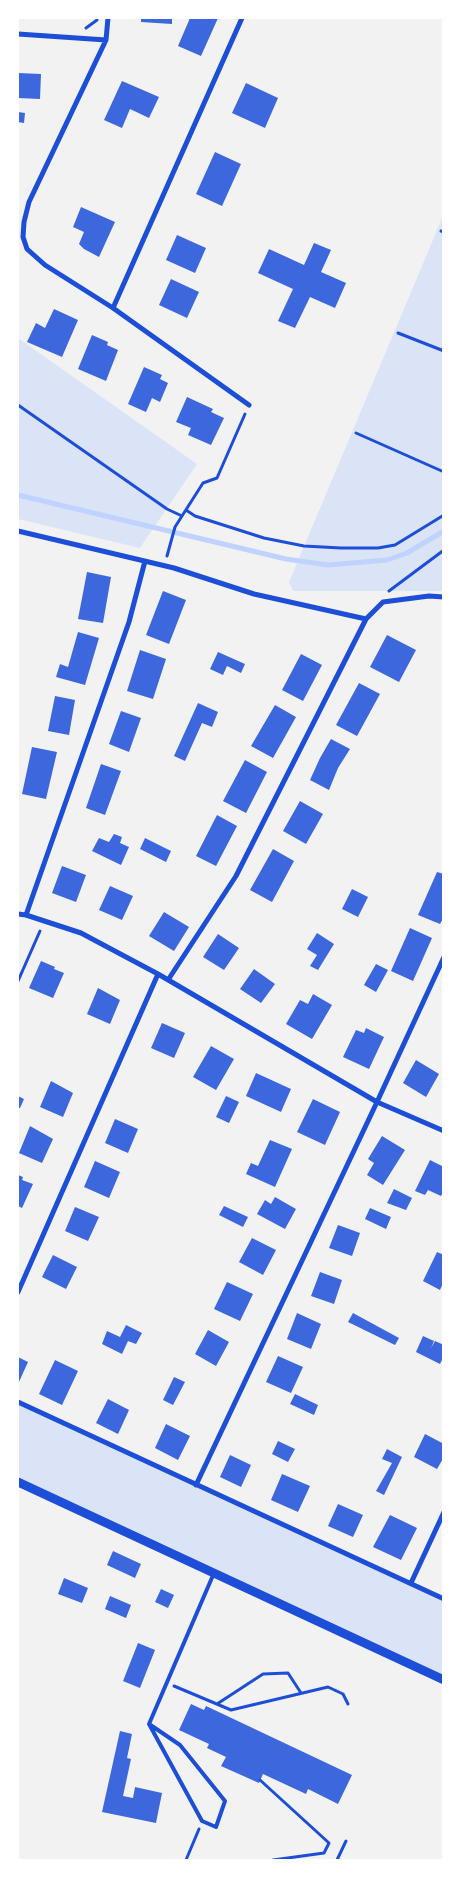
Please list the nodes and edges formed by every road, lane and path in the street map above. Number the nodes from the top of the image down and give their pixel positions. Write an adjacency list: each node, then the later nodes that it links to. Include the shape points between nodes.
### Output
1 (108, 18): 4 (street)
2 (242, 18): 5 (street)
3 (18, 34): 4 (street)
4 (106, 40): 5 (street, via 29,202 23,237 27,249 44,265)
5 (113, 308): 9 (street)
6 (398, 333): 7 (path)
7 (444, 352)
8 (18, 405): 14 (path, via 167,509)
9 (249, 405): 12 (path, via 217,478 203,483)
10 (356, 433): 11 (path)
11 (444, 472)
12 (186, 510): 13 (path, via 195,516 264,538 304,546 341,548 395,545); 14 (path)
13 (444, 515)
14 (182, 516): 18 (path, via 175,527)
15 (18, 531): 17 (street)
16 (444, 550): 20 (path, via 388,591)
17 (145, 562): 18 (street); 23 (street, via 128,622)
18 (164, 566): 21 (street, via 254,594)
19 (444, 597): 20 (street)
20 (383, 602): 21 (street)
21 (366, 619): 27 (street, via 236,876)
22 (18, 914): 23 (street)
23 (26, 915): 26 (street, via 81,933)
24 (40, 931): 28 (path)
25 (444, 956): 29 (street)
26 (158, 974): 27 (street); 31 (street)
27 (168, 980): 29 (street)
28 (18, 981)
29 (378, 1102): 30 (street); 34 (street)
30 (444, 1131)
31 (18, 1292)
32 (18, 1402): 34 (street)
33 (18, 1482): 36 (street)
34 (196, 1486): 37 (street)
35 (444, 1512): 37 (street)
36 (214, 1573): 39 (street); 40 (lane)
37 (411, 1583): 38 (street)
38 (444, 1598)
39 (444, 1680)
40 (166, 1683): 42 (path); 44 (lane)
41 (301, 1693): 42 (path, via 231,1710); 42 (path, via 288,1673 263,1674); 43 (path, via 328,1687 343,1694)
42 (217, 1704)
43 (348, 1704)
44 (149, 1724): 46 (lane); 46 (lane, via 180,1744 225,1801 216,1827)
45 (260, 1780): 49 (path, via 330,1843 324,1853)
46 (202, 1821): 48 (path)
47 (346, 1841): 50 (path)
48 (186, 1860)
49 (273, 1860)
50 (338, 1860)

